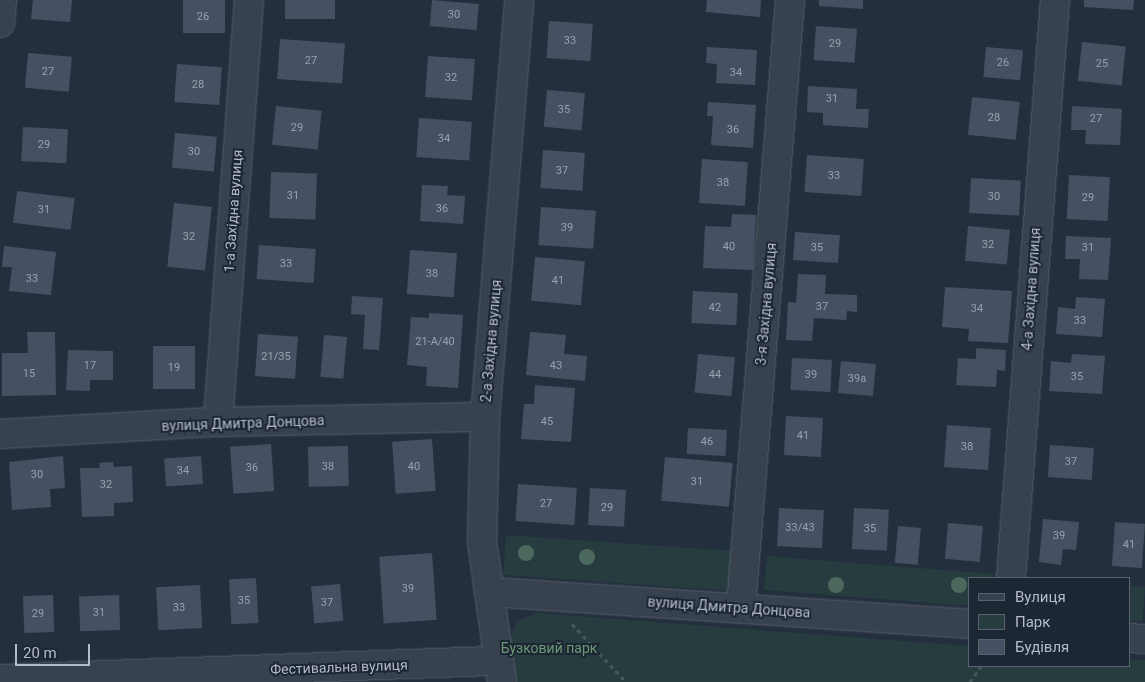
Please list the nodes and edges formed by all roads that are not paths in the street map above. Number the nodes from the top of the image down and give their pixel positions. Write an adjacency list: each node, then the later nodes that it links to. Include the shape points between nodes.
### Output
1 (2, 0): 6 (street)
2 (249, 0): 8 (street, 1-а Західна вулиця)
3 (519, 0): 7 (street, 2-а Західна вулиця)
4 (790, 0): 12 (street, 3-я Західна вулиця)
5 (1055, 0): 10 (street, 4-а Західна вулиця)
6 (0, 23)
7 (485, 417): 8 (street, вулиця Дмитра Донцова); 11 (street, 2-а Західна вулиця, via 482,542)
8 (218, 422): 9 (street, вулиця Дмитра Донцова)
9 (0, 434)
10 (1011, 577)
11 (489, 592): 12 (street, вулиця Дмитра Донцова); 16 (street, 2-а Західна вулиця)
12 (742, 607): 13 (street, вулиця Дмитра Донцова)
13 (968, 624)
14 (1130, 638): 15 (street)
15 (1145, 639)
16 (500, 672): 17 (street, Фестивальна вулиця)
17 (0, 679)

